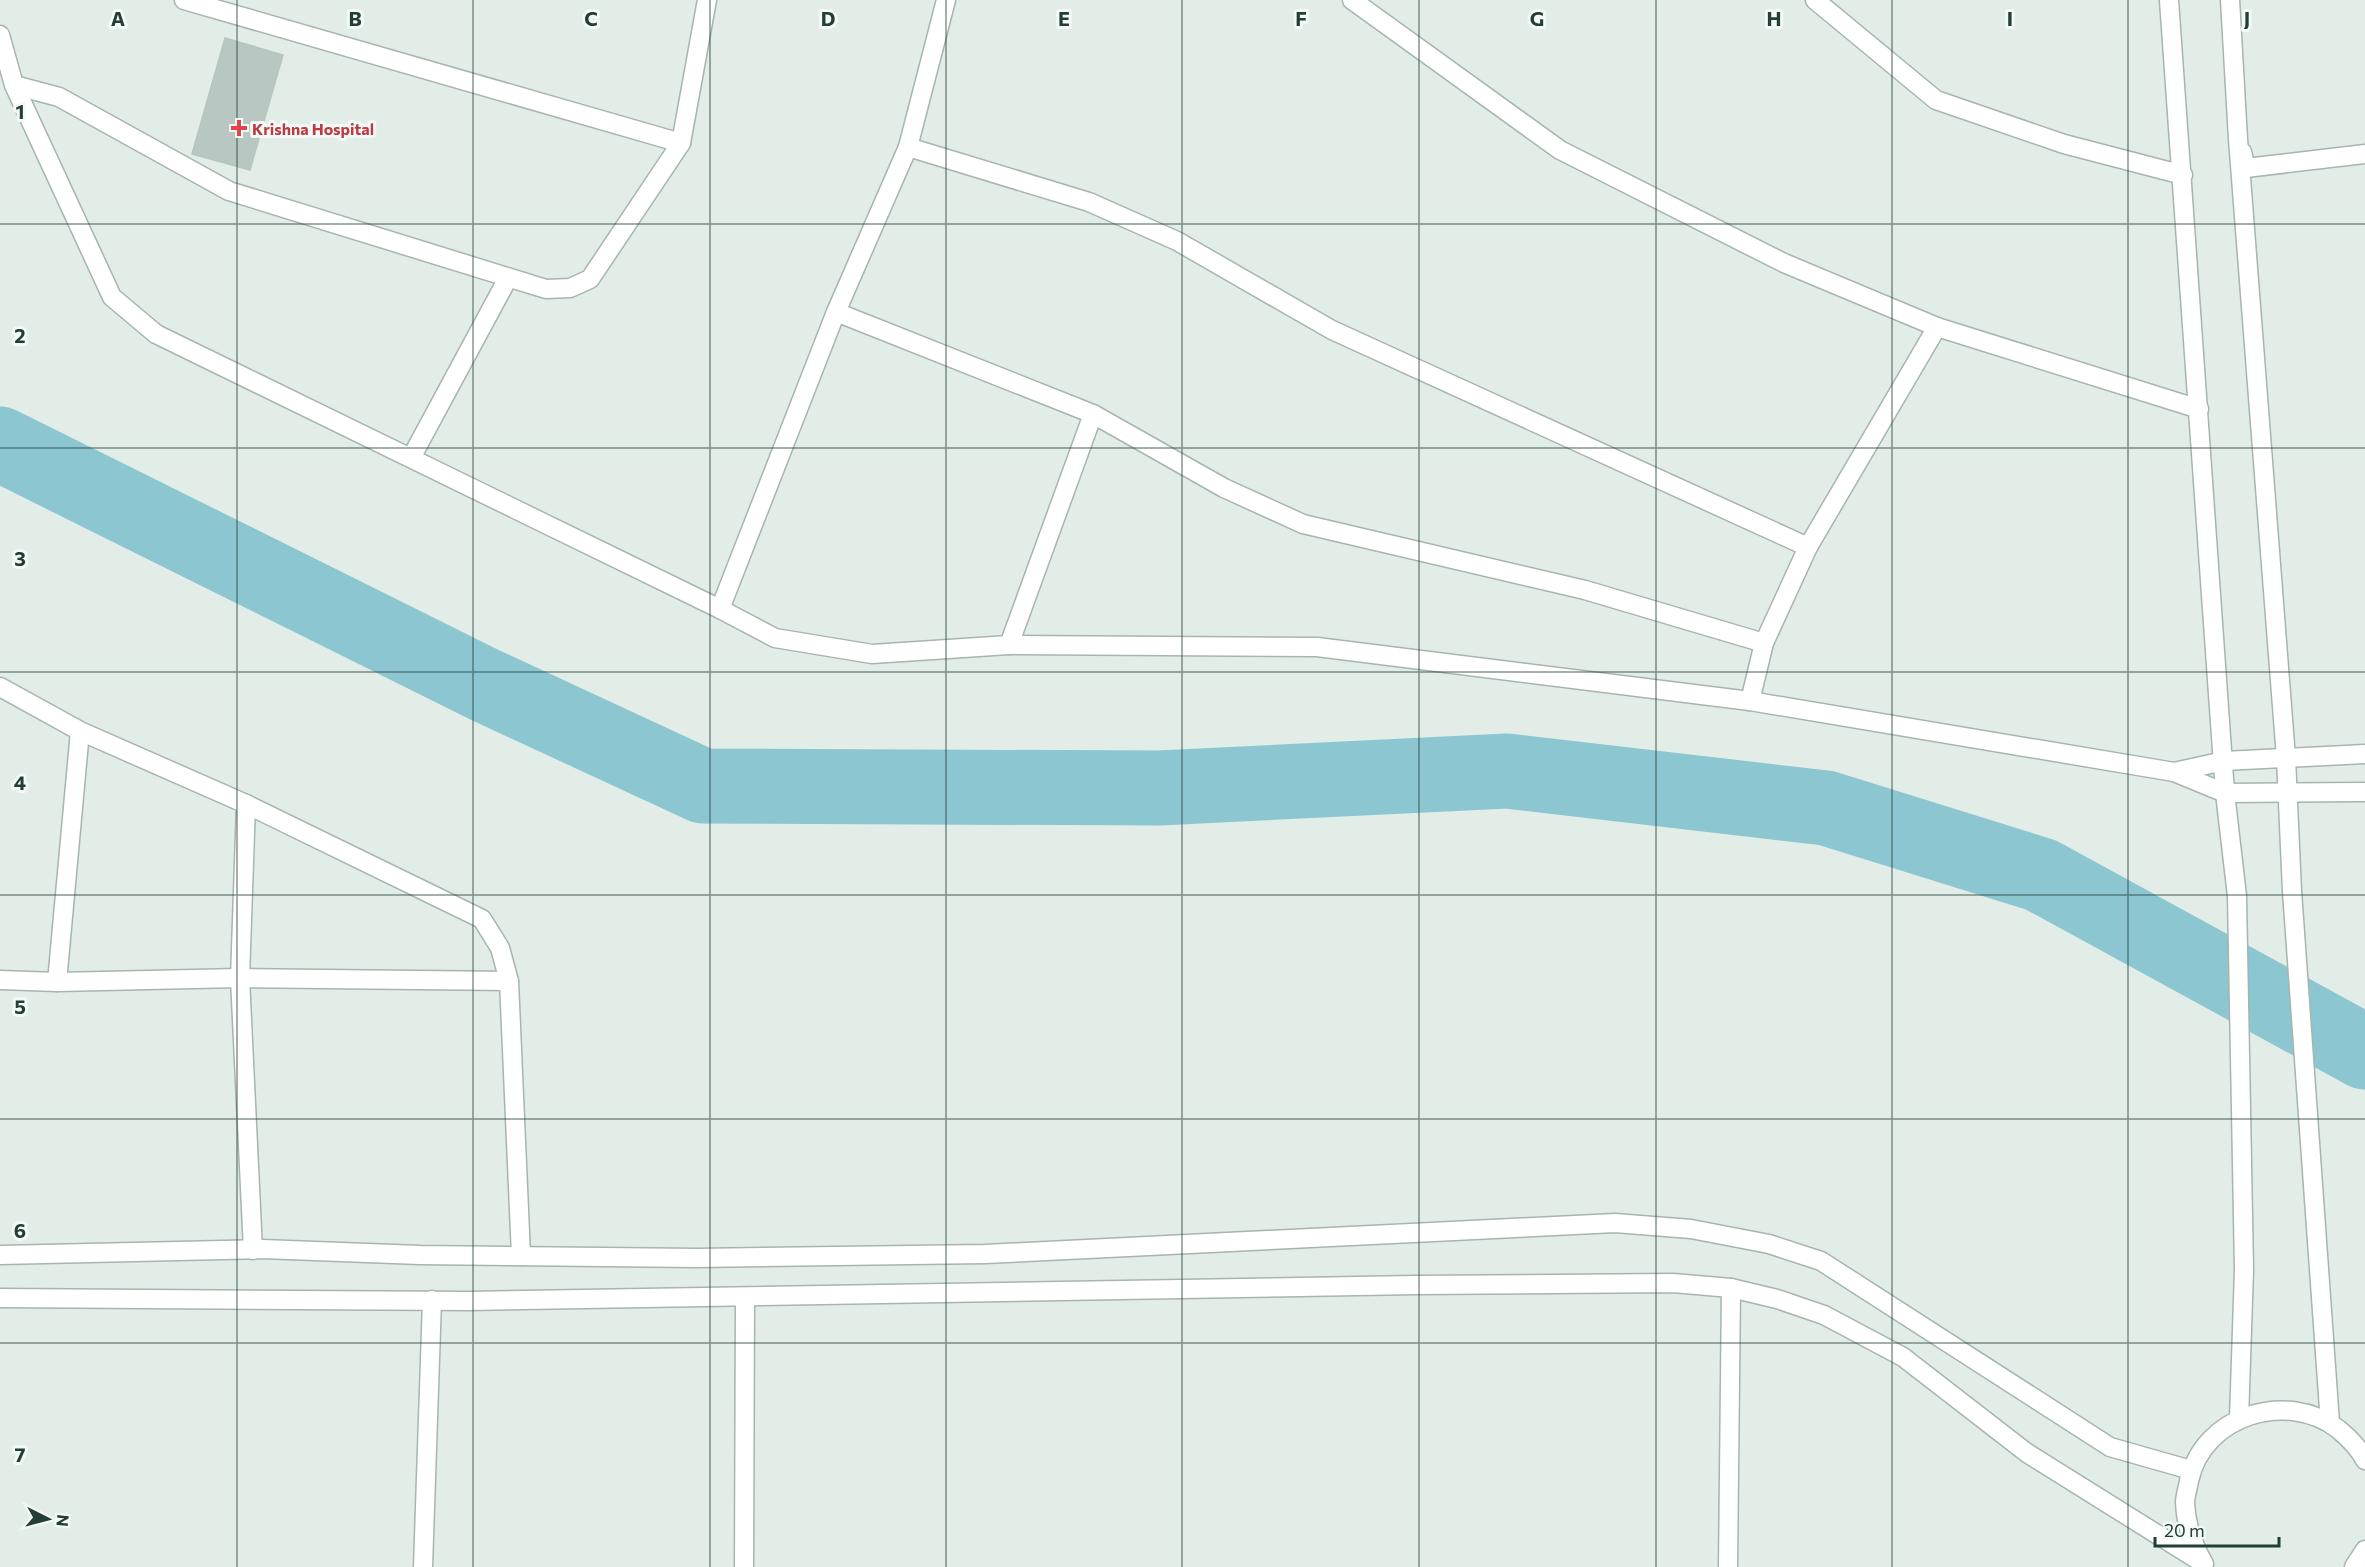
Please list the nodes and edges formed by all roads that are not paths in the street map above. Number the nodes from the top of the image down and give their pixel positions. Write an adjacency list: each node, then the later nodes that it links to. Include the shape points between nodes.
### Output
1 (184, 0): 11 (street)
2 (707, 0): 11 (street)
3 (945, 0): 12 (street)
4 (1352, 0): 17 (street, via 1560,150 1784,263)
5 (1815, 0): 14 (street, via 1936,100 2064,144)
6 (2169, 0): 14 (street)
7 (2230, 0): 10 (street)
8 (0, 34): 9 (street)
9 (14, 85): 15 (street, via 59,97 229,191); 20 (street, via 112,297 156,334)
10 (2238, 139): 13 (street, via 2246,168); 29 (street)
11 (681, 143): 15 (street, via 590,279 570,288 546,289)
12 (908, 147): 16 (street); 21 (street, via 1089,202 1178,241 1332,330)
13 (2365, 154)
14 (2182, 176): 18 (street)
15 (508, 278): 20 (street)
16 (837, 312): 19 (street); 22 (street)
17 (1937, 327): 18 (street); 21 (street)
18 (2199, 408): 30 (street)
19 (1093, 414): 23 (street, via 1224,488 1303,524 1585,590); 24 (street)
20 (411, 458): 22 (street)
21 (1808, 546): 23 (street)
22 (720, 609): 24 (street, via 775,638 872,654)
23 (1764, 643): 26 (street)
24 (1009, 645): 26 (street, via 1317,647)
25 (0, 687): 27 (street)
26 (1750, 701): 31 (street)
27 (80, 731): 35 (street); 39 (street)
28 (2365, 754): 29 (street)
29 (2286, 758): 30 (street); 32 (street)
30 (2224, 760): 31 (street); 34 (street)
31 (2174, 772): 34 (street)
32 (2288, 792): 33 (street); 34 (street); 48 (street)
33 (2365, 792)
34 (2225, 793): 47 (street, via 2237,896 2244,1270)
35 (246, 804): 36 (street); 38 (street, via 482,919 500,948)
36 (240, 978): 38 (street); 39 (street); 40 (street)
37 (0, 981): 39 (street)
38 (509, 981): 42 (street)
39 (57, 982)
40 (253, 1250): 41 (street); 42 (street)
41 (0, 1255)
42 (521, 1256): 50 (street, via 985,1254 1616,1223 1691,1229 1769,1244 1821,1261 2110,1447)
43 (1731, 1288): 44 (street, via 1673,1283 1416,1285); 51 (street, via 1824,1315 1903,1357 2027,1453); 54 (street)
44 (745, 1297): 46 (street); 53 (street)
45 (0, 1298): 46 (street)
46 (432, 1300): 52 (street)
47 (2239, 1419): 48 (street, via 2261,1411 2285,1409 2308,1413); 50 (street, via 2203,1449)
48 (2330, 1423): 49 (street, via 2349,1437)
49 (2365, 1460)
50 (2192, 1470): 51 (street, via 2185,1501 2189,1534)
51 (2205, 1565)
52 (423, 1567)
53 (744, 1567)
54 (1728, 1567)

